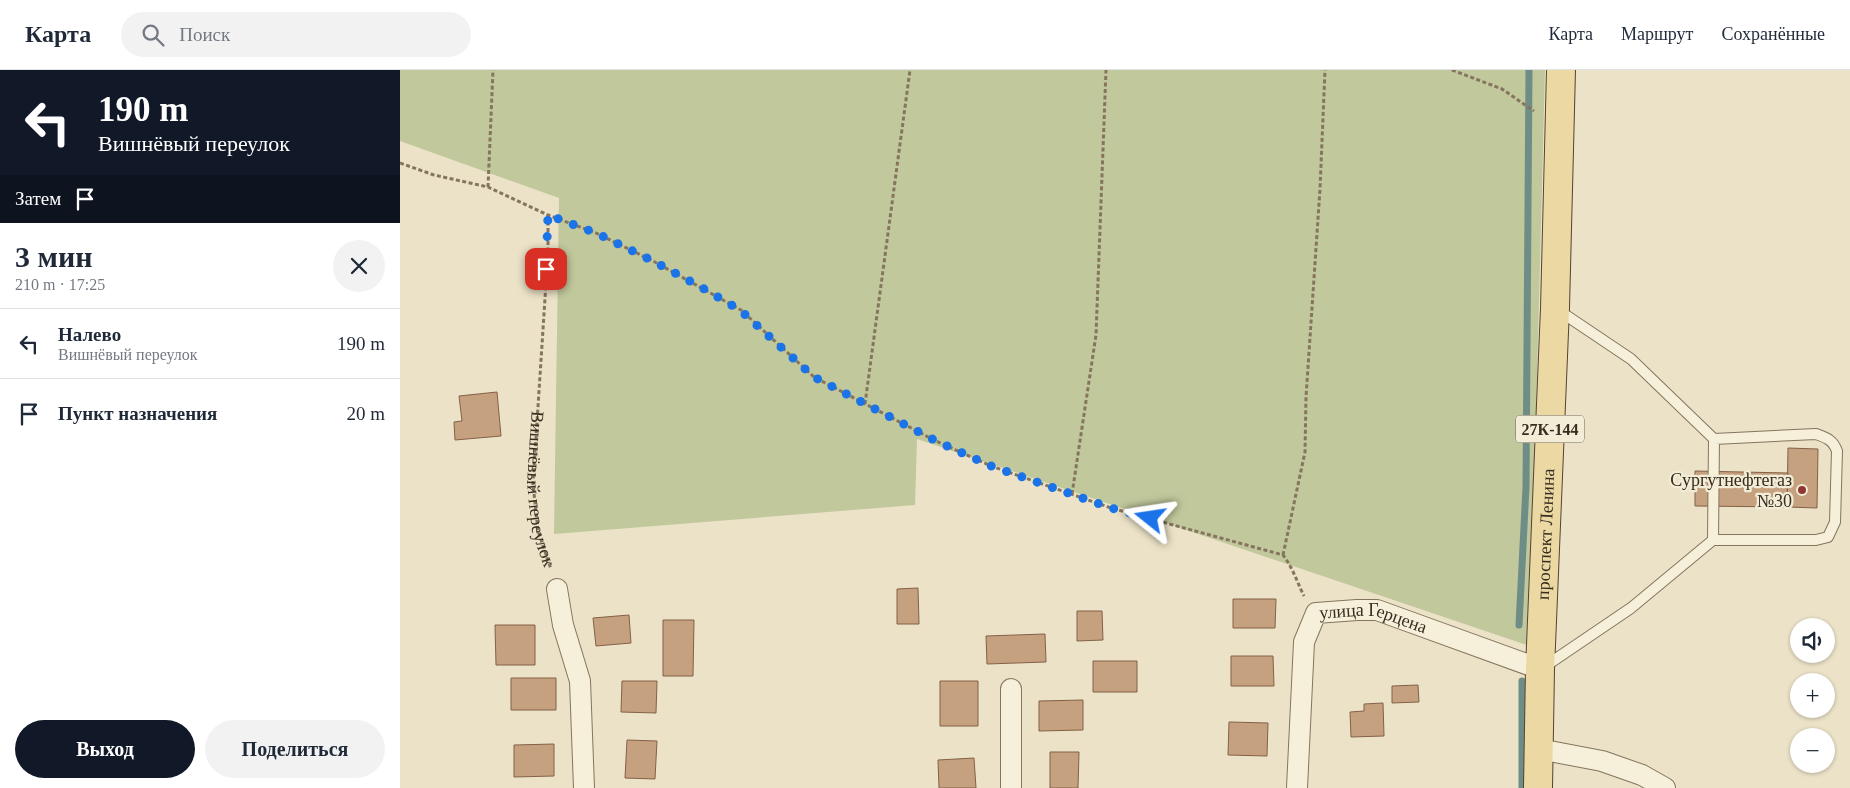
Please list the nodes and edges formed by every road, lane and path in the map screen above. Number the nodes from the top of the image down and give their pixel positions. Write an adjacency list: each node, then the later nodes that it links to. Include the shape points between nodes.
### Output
1 (493, 70): 9 (path)
2 (910, 70): 12 (path)
3 (1106, 70): 14 (path, via 1096,335)
4 (1326, 70): 16 (path, via 1305,452)
5 (1452, 70): 7 (path, via 1502,89)
6 (1561, 70): 7 (main road, проспект Ленина / 27К-144)
7 (1559, 128): 11 (main road, проспект Ленина / 27К-144)
8 (400, 163): 9 (path, via 434,175)
9 (488, 187): 10 (path)
10 (548, 215): 12 (path, via 653,261 740,310 814,377); 17 (path, Вишнёвый переулок, via 533,484 538,530)
11 (1555, 308): 13 (lane, via 1631,360); 19 (main road, проспект Ленина / 27К-144)
12 (865, 404): 14 (path, via 991,466)
13 (1714, 439): 15 (lane); 15 (lane, via 1816,434 1828,438 1836,451 1836,495 1835,522 1828,537 1816,540)
14 (1072, 494): 16 (path, via 1111,508)
15 (1713, 540): 19 (lane, via 1631,608)
16 (1283, 555): 18 (path)
17 (557, 589): 22 (street, Вишнёвый переулок, via 563,625 580,681)
18 (1316, 613): 19 (street, улица Герцена, via 1376,610); 24 (street, улица Герцена, via 1304,642)
19 (1540, 669): 21 (main road, проспект Ленина / 27К-144)
20 (1011, 689): 23 (street)
21 (1539, 749): 25 (main road, проспект Ленина / 27К-144); 26 (street, via 1602,761 1642,774)
22 (584, 788)
23 (1011, 788)
24 (1297, 788)
25 (1538, 788)
26 (1664, 788)

